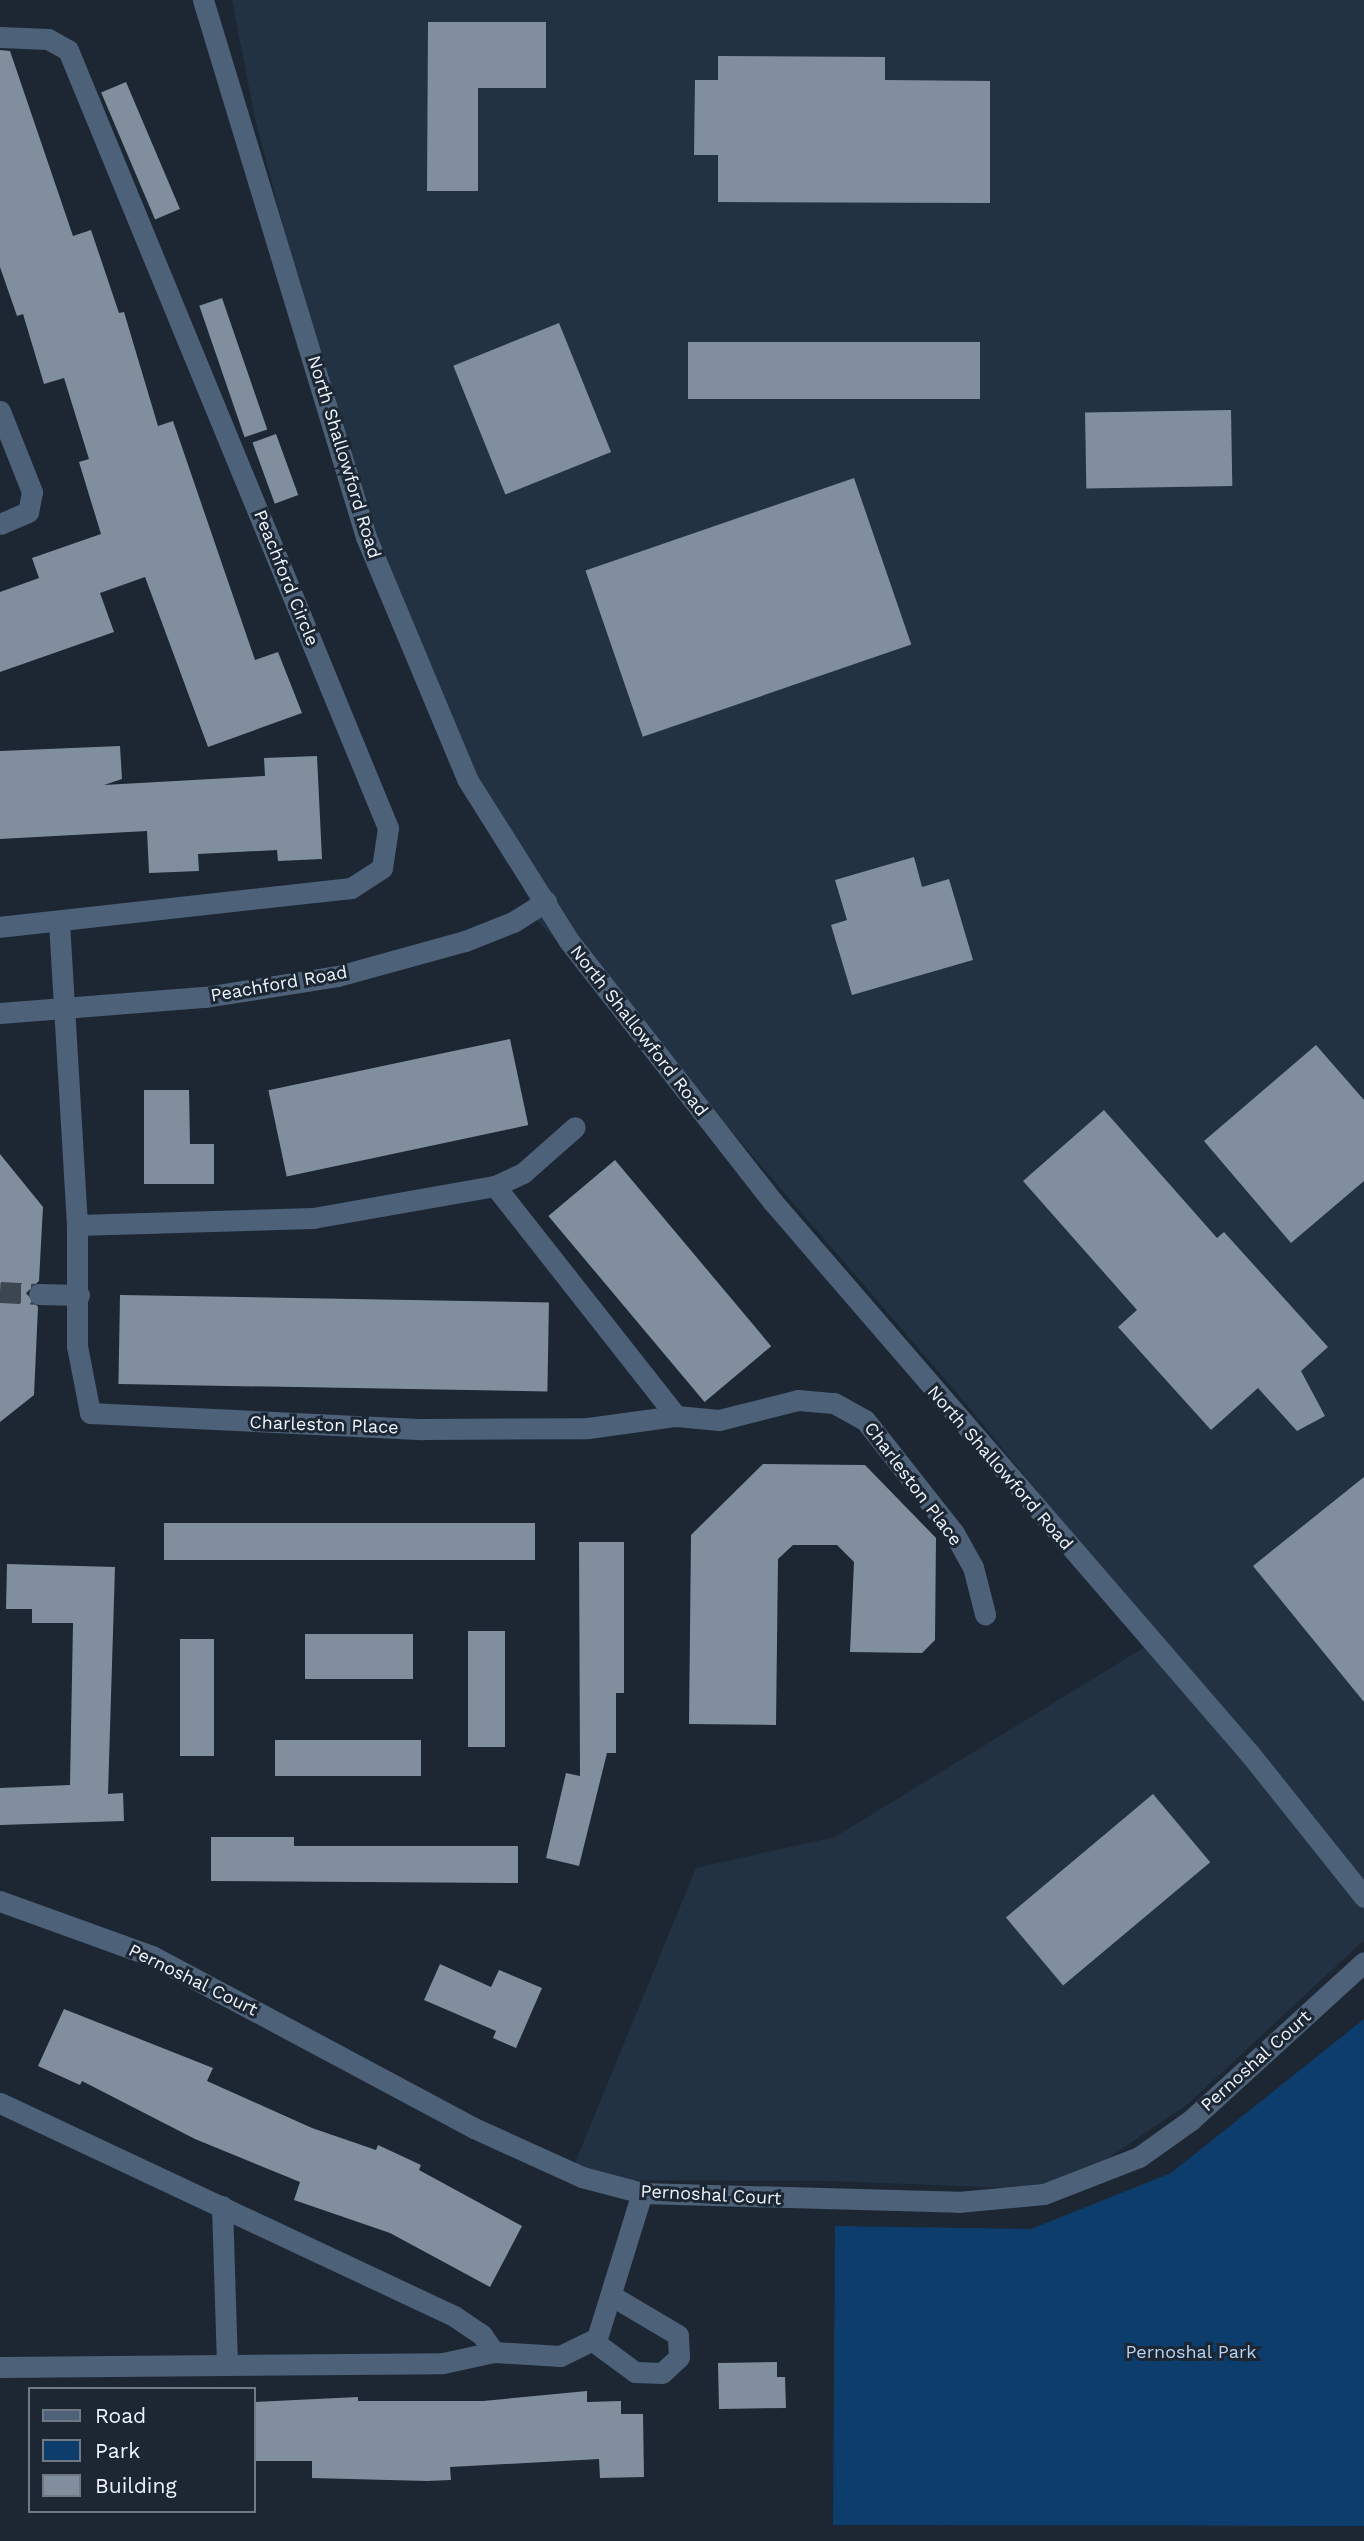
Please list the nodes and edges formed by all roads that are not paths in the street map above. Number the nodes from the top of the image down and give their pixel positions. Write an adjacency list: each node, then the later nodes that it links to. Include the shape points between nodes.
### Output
1 (203, 0): 5 (street, North Shallowford Road, via 366,537 467,779)
2 (0, 37): 6 (street, Peachford Circle, via 48,39 68,50 388,828 382,867 351,888)
3 (0, 411): 4 (street, via 32,492 28,512)
4 (0, 524)
5 (545, 901): 8 (street, Peachford Road, via 513,922 465,940 338,976); 17 (street, North Shallowford Road, via 569,941 772,1202 1250,1754)
6 (59, 922): 7 (street, Peachford Circle); 8 (street)
7 (0, 926)
8 (62, 1011): 9 (street, Peachford Road); 12 (street, Charleston Place)
9 (0, 1013)
10 (575, 1127): 11 (street, via 523,1173)
11 (495, 1186): 12 (street, via 313,1218); 15 (street)
12 (77, 1225): 14 (street, Charleston Place)
13 (39, 1294): 14 (street)
14 (79, 1295): 15 (street, Charleston Place, via 77,1346 84,1395 90,1413 101,1417 422,1429 588,1428)
15 (676, 1416): 16 (street, Charleston Place, via 719,1420 797,1400 834,1403 865,1420 954,1533 973,1567)
16 (985, 1614)
17 (1364, 1897)
18 (0, 1901): 21 (street, Pernoshal Court, via 152,1956 474,2128 582,2177)
19 (1364, 1962): 21 (street, Pernoshal Court, via 1191,2120 1139,2157 1044,2194 863,2202)
20 (0, 2103): 22 (street)
21 (642, 2193): 23 (street)
22 (222, 2206): 25 (street, via 470,2324); 26 (street)
23 (612, 2295): 24 (street); 24 (street, via 678,2335 679,2357 662,2373 635,2372)
24 (593, 2341): 25 (street, via 560,2356)
25 (494, 2352): 26 (street, via 443,2363)
26 (227, 2365): 27 (street)
27 (0, 2367)

